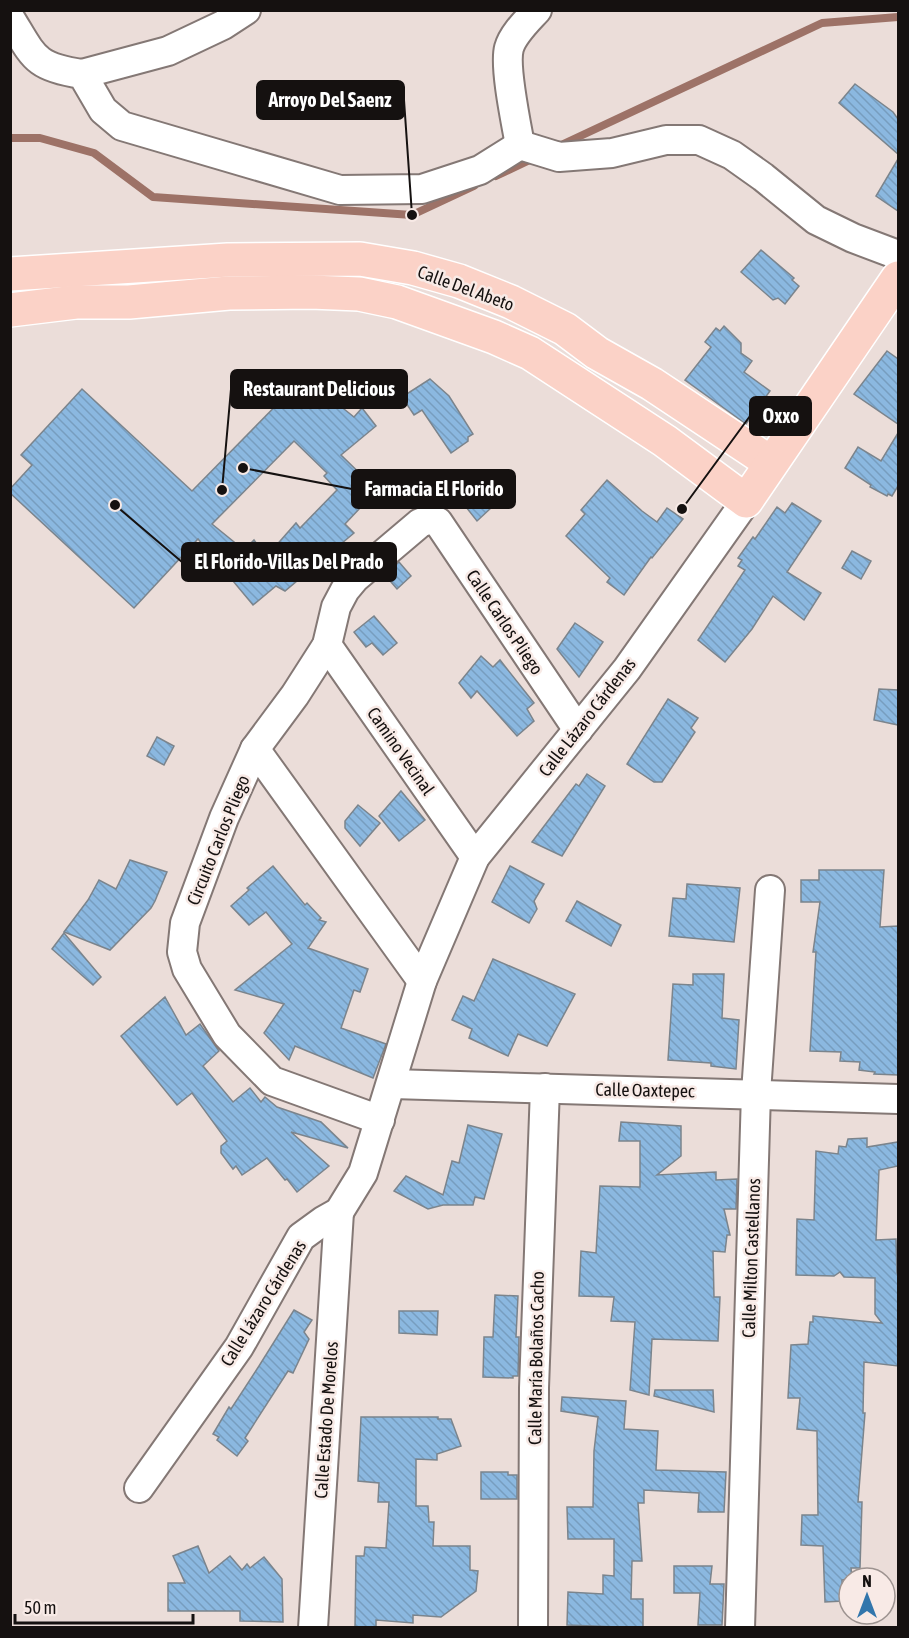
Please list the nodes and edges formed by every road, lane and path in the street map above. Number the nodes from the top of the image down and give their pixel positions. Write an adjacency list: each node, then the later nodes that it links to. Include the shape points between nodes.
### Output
1 (246, 10): 4 (street, via 168,51)
2 (537, 10): 5 (street, via 520,29 510,47 508,62)
3 (10, 18): 4 (street, via 34,58 57,70)
4 (82, 75): 5 (street, via 103,110 122,126 340,190 422,189 480,171)
5 (525, 147): 6 (street, via 559,157 612,153 666,140 699,140 732,155 816,220)
6 (898, 255)
7 (10, 274): 10 (main road, Calle Del Abeto, via 228,260 360,259 459,281 565,329)
8 (898, 278): 12 (main road, Calle Lázaro Cárdenas)
9 (10, 310): 11 (main road, Calle Del Abeto, via 229,293 359,294 397,302 494,337 530,353)
10 (597, 353): 11 (main road); 12 (main road, Calle Del Abeto, via 652,384)
11 (580, 386): 13 (main road, Calle Del Abeto, via 665,441)
12 (771, 463): 13 (main road, Calle Lázaro Cárdenas)
13 (746, 501): 16 (street, Calle Lázaro Cárdenas, via 627,669)
14 (428, 520): 15 (street, Circuito Carlos Pliego, via 371,564 345,590 336,607); 16 (street, Calle Carlos Pliego, via 438,522)
15 (327, 645): 17 (street, Circuito Carlos Pliego); 18 (street, Camino Vecinal)
16 (578, 730): 18 (street, Calle Lázaro Cárdenas)
17 (255, 749): 20 (street); 25 (street, Circuito Carlos Pliego, via 224,818 185,924 182,952 187,969 227,1035 272,1081)
18 (475, 857): 20 (street, Calle Lázaro Cárdenas)
19 (770, 890): 23 (street, Calle Milton Castellanos)
20 (422, 981): 21 (street, Calle Lázaro Cárdenas)
21 (392, 1083): 22 (street, Calle Oaxtepec); 25 (street, Calle Lázaro Cárdenas)
22 (545, 1088): 23 (street, Calle Oaxtepec); 29 (street, Calle María Bolaños Cacho, via 534,1388)
23 (756, 1093): 24 (street, Calle Oaxtepec); 30 (street, Calle Milton Castellanos)
24 (898, 1099)
25 (380, 1120): 26 (street, Calle Lázaro Cárdenas, via 363,1173)
26 (339, 1212): 27 (street, Calle Lázaro Cárdenas, via 301,1237 239,1347); 28 (street, Calle Estado De Morelos)
27 (139, 1488)
28 (313, 1628)
29 (533, 1628)
30 (740, 1628)

